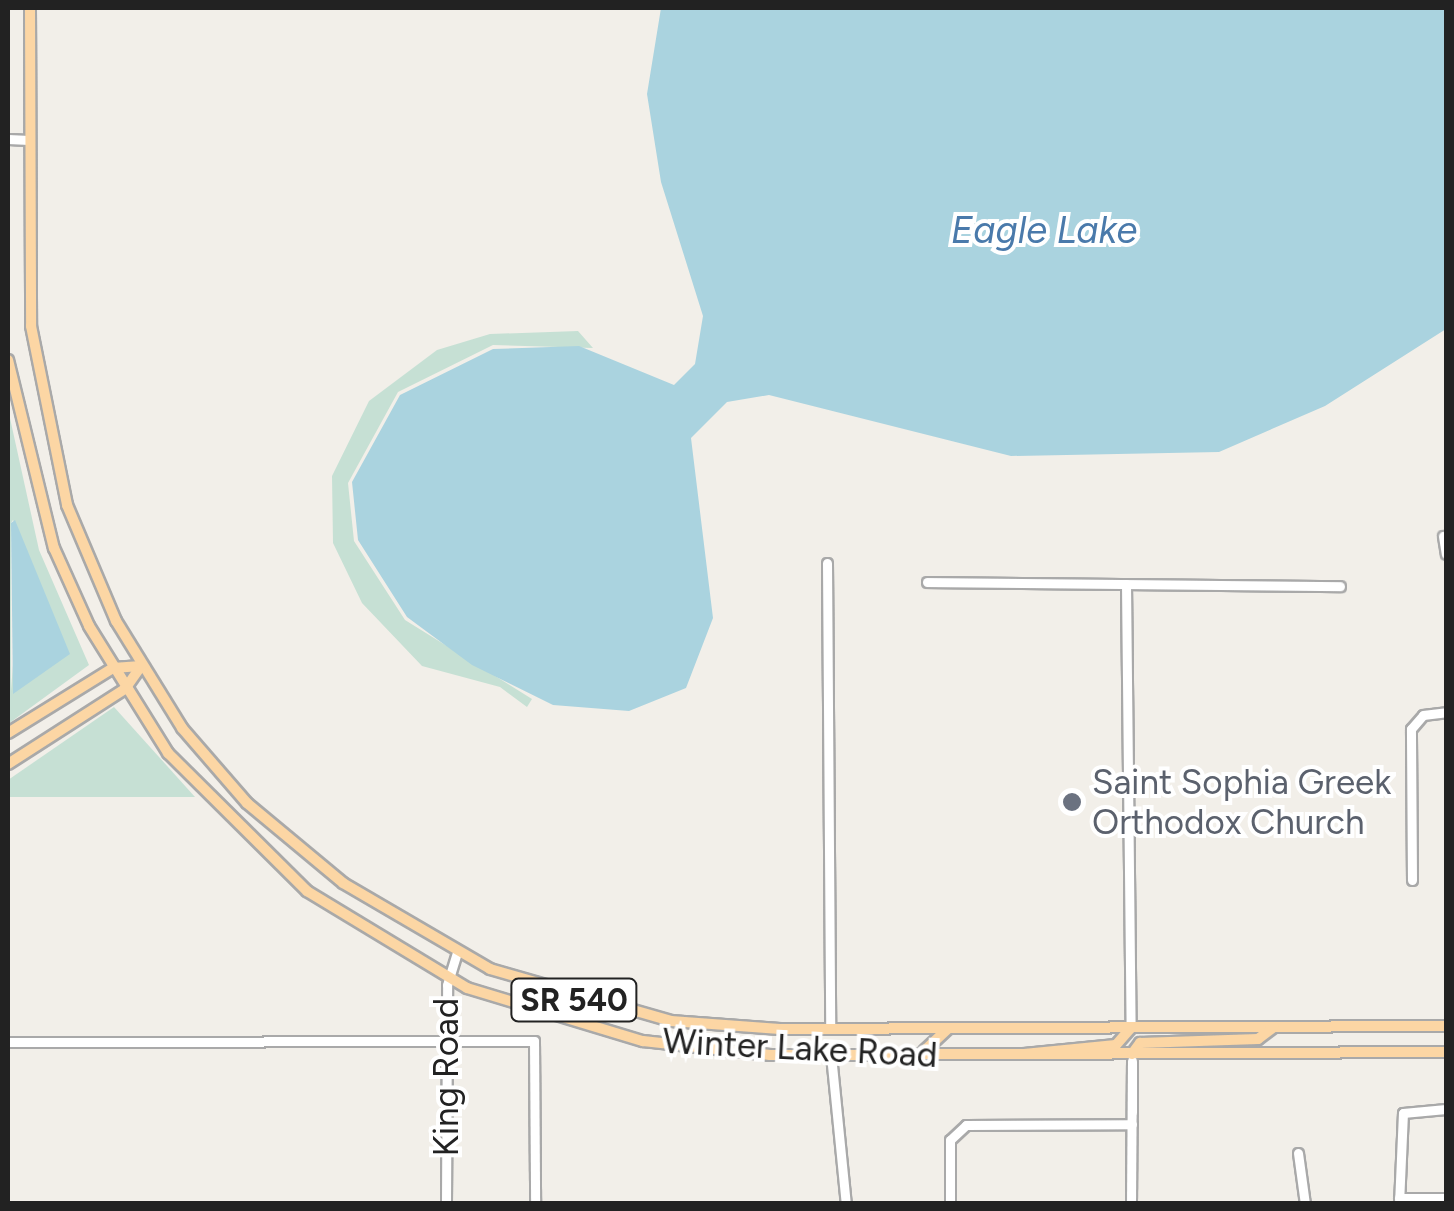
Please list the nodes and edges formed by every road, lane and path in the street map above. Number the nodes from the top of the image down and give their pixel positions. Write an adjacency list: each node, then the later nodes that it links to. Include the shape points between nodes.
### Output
1 (30, 8): 3 (main road, SR 540)
2 (8, 139): 3 (street)
3 (29, 140): 11 (main road, SR 540, via 29,303 44,416 80,541)
4 (8, 360): 12 (main road, SR 540, via 44,520)
5 (1443, 536): 6 (street)
6 (1446, 554)
7 (828, 563): 23 (street)
8 (926, 582): 9 (street)
9 (1126, 584): 10 (street); 21 (street)
10 (1340, 586)
11 (141, 666): 12 (main road); 13 (main road); 18 (main road, Winter Lake Road / SR 540, via 197,748 274,828)
12 (113, 668): 13 (main road, Winter Lake Road / SR 540); 15 (main road)
13 (125, 689): 16 (main road); 19 (main road, Winter Lake Road / SR 540, via 168,753 257,849 360,929)
14 (1446, 712): 17 (street, via 1423,715 1411,729)
15 (8, 733)
16 (8, 764)
17 (1412, 880)
18 (457, 953): 19 (street, King Road); 23 (main road, Winter Lake Road / SR 540, via 546,991 643,1016)
19 (447, 978): 25 (street, King Road); 28 (main road, Winter Lake Road / SR 540, via 520,1009 643,1041)
20 (1446, 1026): 22 (main road, Winter Lake Road / SR 540)
21 (1131, 1028): 22 (main road, Winter Lake Road / SR 540); 24 (main road, Winter Lake Road / SR 540); 29 (main road, via 1116,1045)
22 (1274, 1028): 31 (main road, via 1258,1040 1140,1043)
23 (830, 1029): 24 (main road, Winter Lake Road / SR 540)
24 (948, 1030): 30 (main road, via 934,1050)
25 (444, 1041): 26 (street); 37 (street, King Road); 38 (street, via 534,1041)
26 (8, 1042)
27 (1446, 1052): 31 (main road, Winter Lake Road / SR 540)
28 (831, 1055): 30 (main road, Winter Lake Road / SR 540); 39 (street)
29 (1022, 1055): 30 (main road, Winter Lake Road / SR 540); 31 (main road, Winter Lake Road / SR 540)
30 (863, 1056)
31 (1132, 1059): 33 (street)
32 (1446, 1109): 36 (street, via 1410,1109 1399,1121)
33 (1132, 1124): 40 (street, via 966,1125 950,1140); 41 (street)
34 (1298, 1152): 42 (street)
35 (1446, 1198): 36 (street)
36 (1399, 1201)
37 (446, 1204)
38 (535, 1204)
39 (846, 1204)
40 (950, 1204)
41 (1131, 1204)
42 (1305, 1204)

